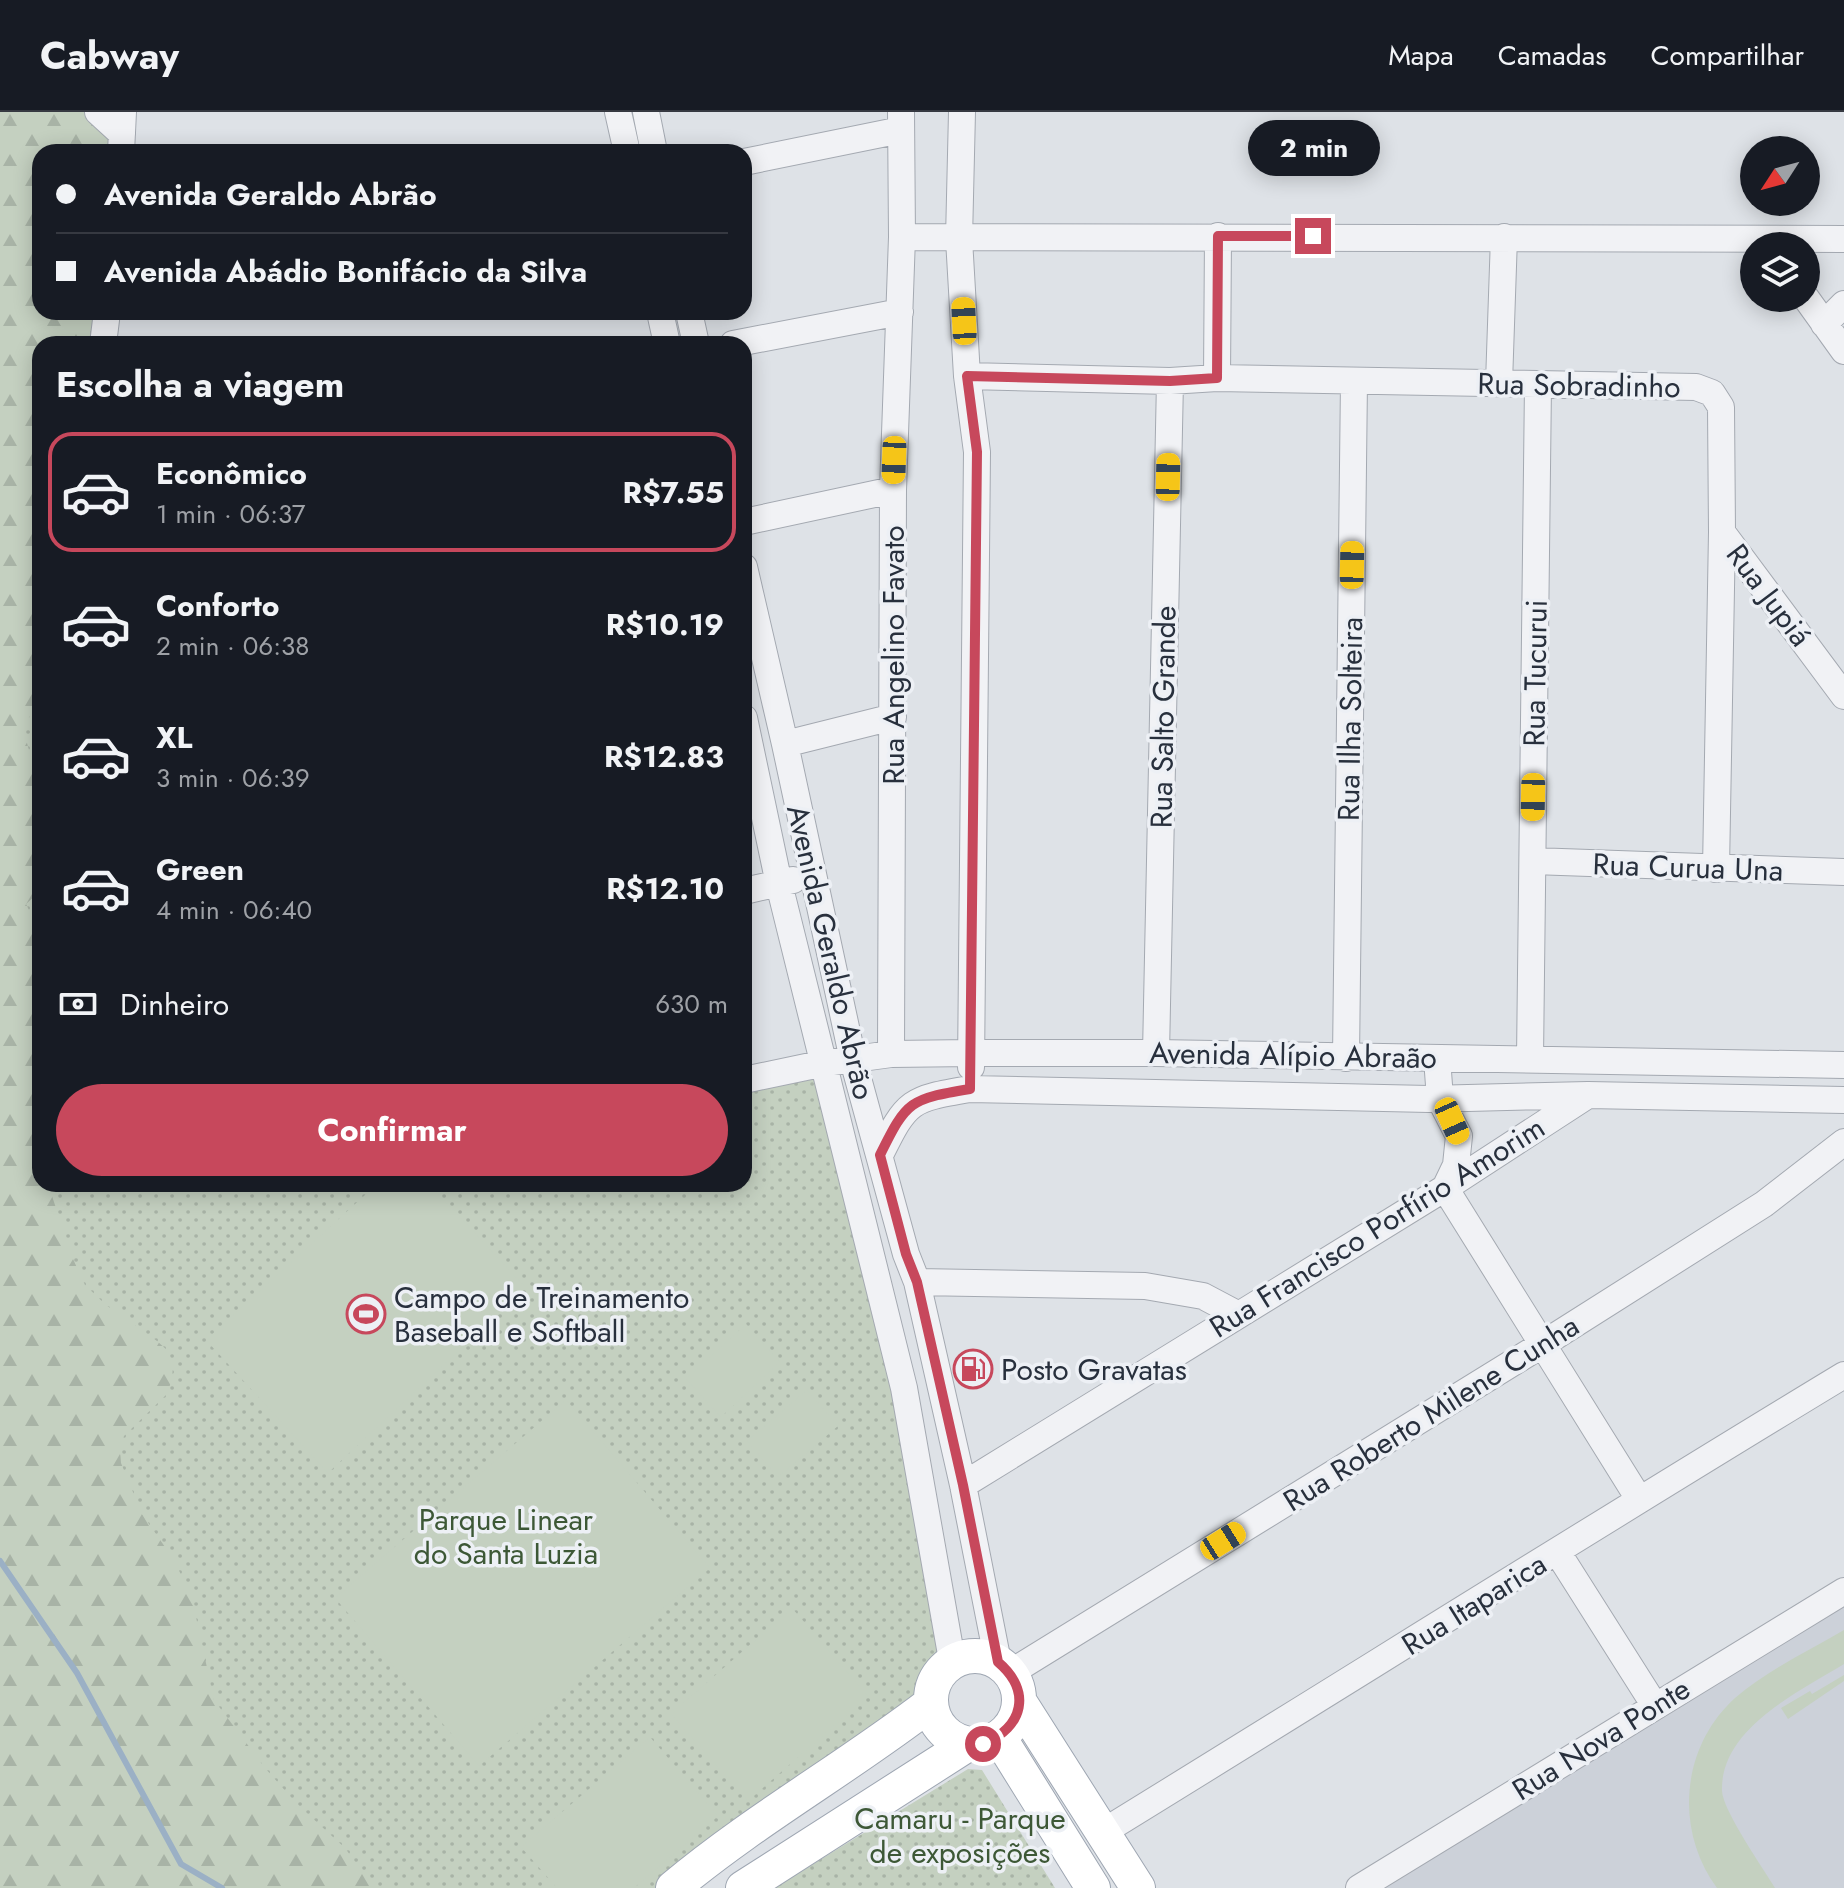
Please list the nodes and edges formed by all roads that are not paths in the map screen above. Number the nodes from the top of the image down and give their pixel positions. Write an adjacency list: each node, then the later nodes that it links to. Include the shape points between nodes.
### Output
1 (98, 112): 6 (street)
2 (618, 112): 7 (street)
3 (646, 112): 8 (street)
4 (962, 112): 13 (street)
5 (901, 121): 9 (street); 11 (street, Rua Angelino Favato)
6 (123, 125)
7 (625, 144)
8 (652, 144)
9 (752, 160)
10 (1218, 236): 12 (street); 13 (street); 24 (street)
11 (902, 237): 13 (street); 18 (street, Rua Angelino Favato)
12 (1504, 237): 16 (street); 27 (street)
13 (959, 239): 23 (street)
14 (1820, 239): 15 (street)
15 (1844, 239)
16 (1740, 241)
17 (1844, 304): 20 (street)
18 (900, 312): 21 (street); 29 (street, Rua Angelino Favato)
19 (1816, 312): 20 (street)
20 (1824, 324): 22 (street)
21 (752, 340)
22 (1844, 351)
23 (967, 376): 25 (street, Rua Sobradinho); 43 (street, via 977,452)
24 (1217, 378): 25 (street, Rua Sobradinho); 26 (street, Rua Sobradinho)
25 (1170, 381): 44 (street, Rua Salto Grande)
26 (1354, 381): 27 (street, Rua Sobradinho); 46 (street, Rua Ilha Solteira)
27 (1499, 383): 28 (street, Rua Sobradinho)
28 (1538, 384): 31 (street, Rua Sobradinho, via 1696,387 1712,393 1721,407); 37 (street, Rua Tucurui)
29 (893, 490): 30 (street); 34 (street, Rua Angelino Favato)
30 (752, 520)
31 (1722, 532): 33 (street, Rua Jupiá); 38 (street, Rua Sobradinho)
32 (752, 602): 35 (street, Avenida Geraldo Abrão)
33 (1844, 696)
34 (893, 717): 35 (street); 45 (street, Rua Angelino Favato)
35 (785, 744): 40 (street, Avenida Geraldo Abrão)
36 (752, 756): 41 (street, Avenida Geraldo Abrão)
37 (1533, 861): 38 (street, Rua Curua Una); 48 (street, Rua Tucurui)
38 (1716, 869): 39 (street, Rua Curua Una)
39 (1844, 872)
40 (812, 874): 41 (street); 49 (street, Avenida Geraldo Abrão)
41 (779, 884): 42 (street); 50 (street, Avenida Geraldo Abrão)
42 (752, 889)
43 (971, 1053): 44 (street, Avenida Alípio Abraão); 45 (street, Avenida Alípio Abraão); 53 (street)
44 (1156, 1053): 46 (street, Avenida Alípio Abraão)
45 (891, 1054): 49 (street, Avenida Alípio Abraão)
46 (1346, 1058): 47 (street, Avenida Alípio Abraão)
47 (1437, 1058): 48 (street, Avenida Alípio Abraão); 55 (street)
48 (1530, 1058): 51 (street, Avenida Alípio Abraão)
49 (853, 1060): 50 (street, Avenida Alípio Abraão); 58 (street, Avenida Geraldo Abrão)
50 (825, 1063): 52 (street, Avenida Alípio Abraão); 65 (street, Avenida Geraldo Abrão)
51 (1844, 1065)
52 (752, 1078)
53 (970, 1089): 55 (street, Avenida Alípio Abraão); 58 (street, Avenida Alípio Abraão, via 912,1103 899,1116)
54 (1588, 1095): 55 (street, Avenida Alípio Abraão); 56 (street, Avenida Alípio Abraão); 59 (street, Rua Francisco Porfírio Amorim)
55 (1440, 1099): 59 (street, Avenida Alípio Abraão, via 1459,1136 1456,1165)
56 (1844, 1100)
57 (1844, 1142): 62 (street, Rua Roberto Milene Cunha, via 1764,1204)
58 (880, 1155): 60 (street, Avenida Geraldo Abrão)
59 (1445, 1188): 61 (street, Rua Francisco Porfírio Amorim); 62 (street)
60 (917, 1282): 61 (street, via 1145,1286 1203,1296); 64 (street, Avenida Geraldo Abrão)
61 (1237, 1314): 66 (street, Rua Francisco Porfírio Amorim)
62 (1543, 1344): 67 (street); 71 (street, Rua Roberto Milene Cunha)
63 (1844, 1375): 67 (street, Rua Itaparica)
64 (938, 1382): 65 (street); 66 (street, Avenida Geraldo Abrão)
65 (904, 1388): 70 (street, Avenida Geraldo Abrão)
66 (963, 1485): 71 (street, Avenida Geraldo Abrão)
67 (1639, 1499): 68 (street, Rua Itaparica)
68 (1558, 1553): 73 (street); 75 (street, Rua Itaparica)
69 (1844, 1591): 73 (street, Rua Nova Ponte)
70 (952, 1660): 71 (main road, via 977,1655); 72 (main road, via 937,1675)
71 (1009, 1679): 74 (main road, via 1015,1719 1007,1731); 75 (main road, Avenida Geraldo Abrão)
72 (930, 1704): 74 (main road, via 943,1732 955,1740); 76 (main road)
73 (1655, 1706): 80 (street, Rua Nova Ponte)
74 (984, 1741): 77 (main road); 78 (main road)
75 (1103, 1832): 79 (main road, Avenida Geraldo Abrão)
76 (673, 1888)
77 (743, 1888)
78 (1093, 1888)
79 (1138, 1888)
80 (1359, 1888)

